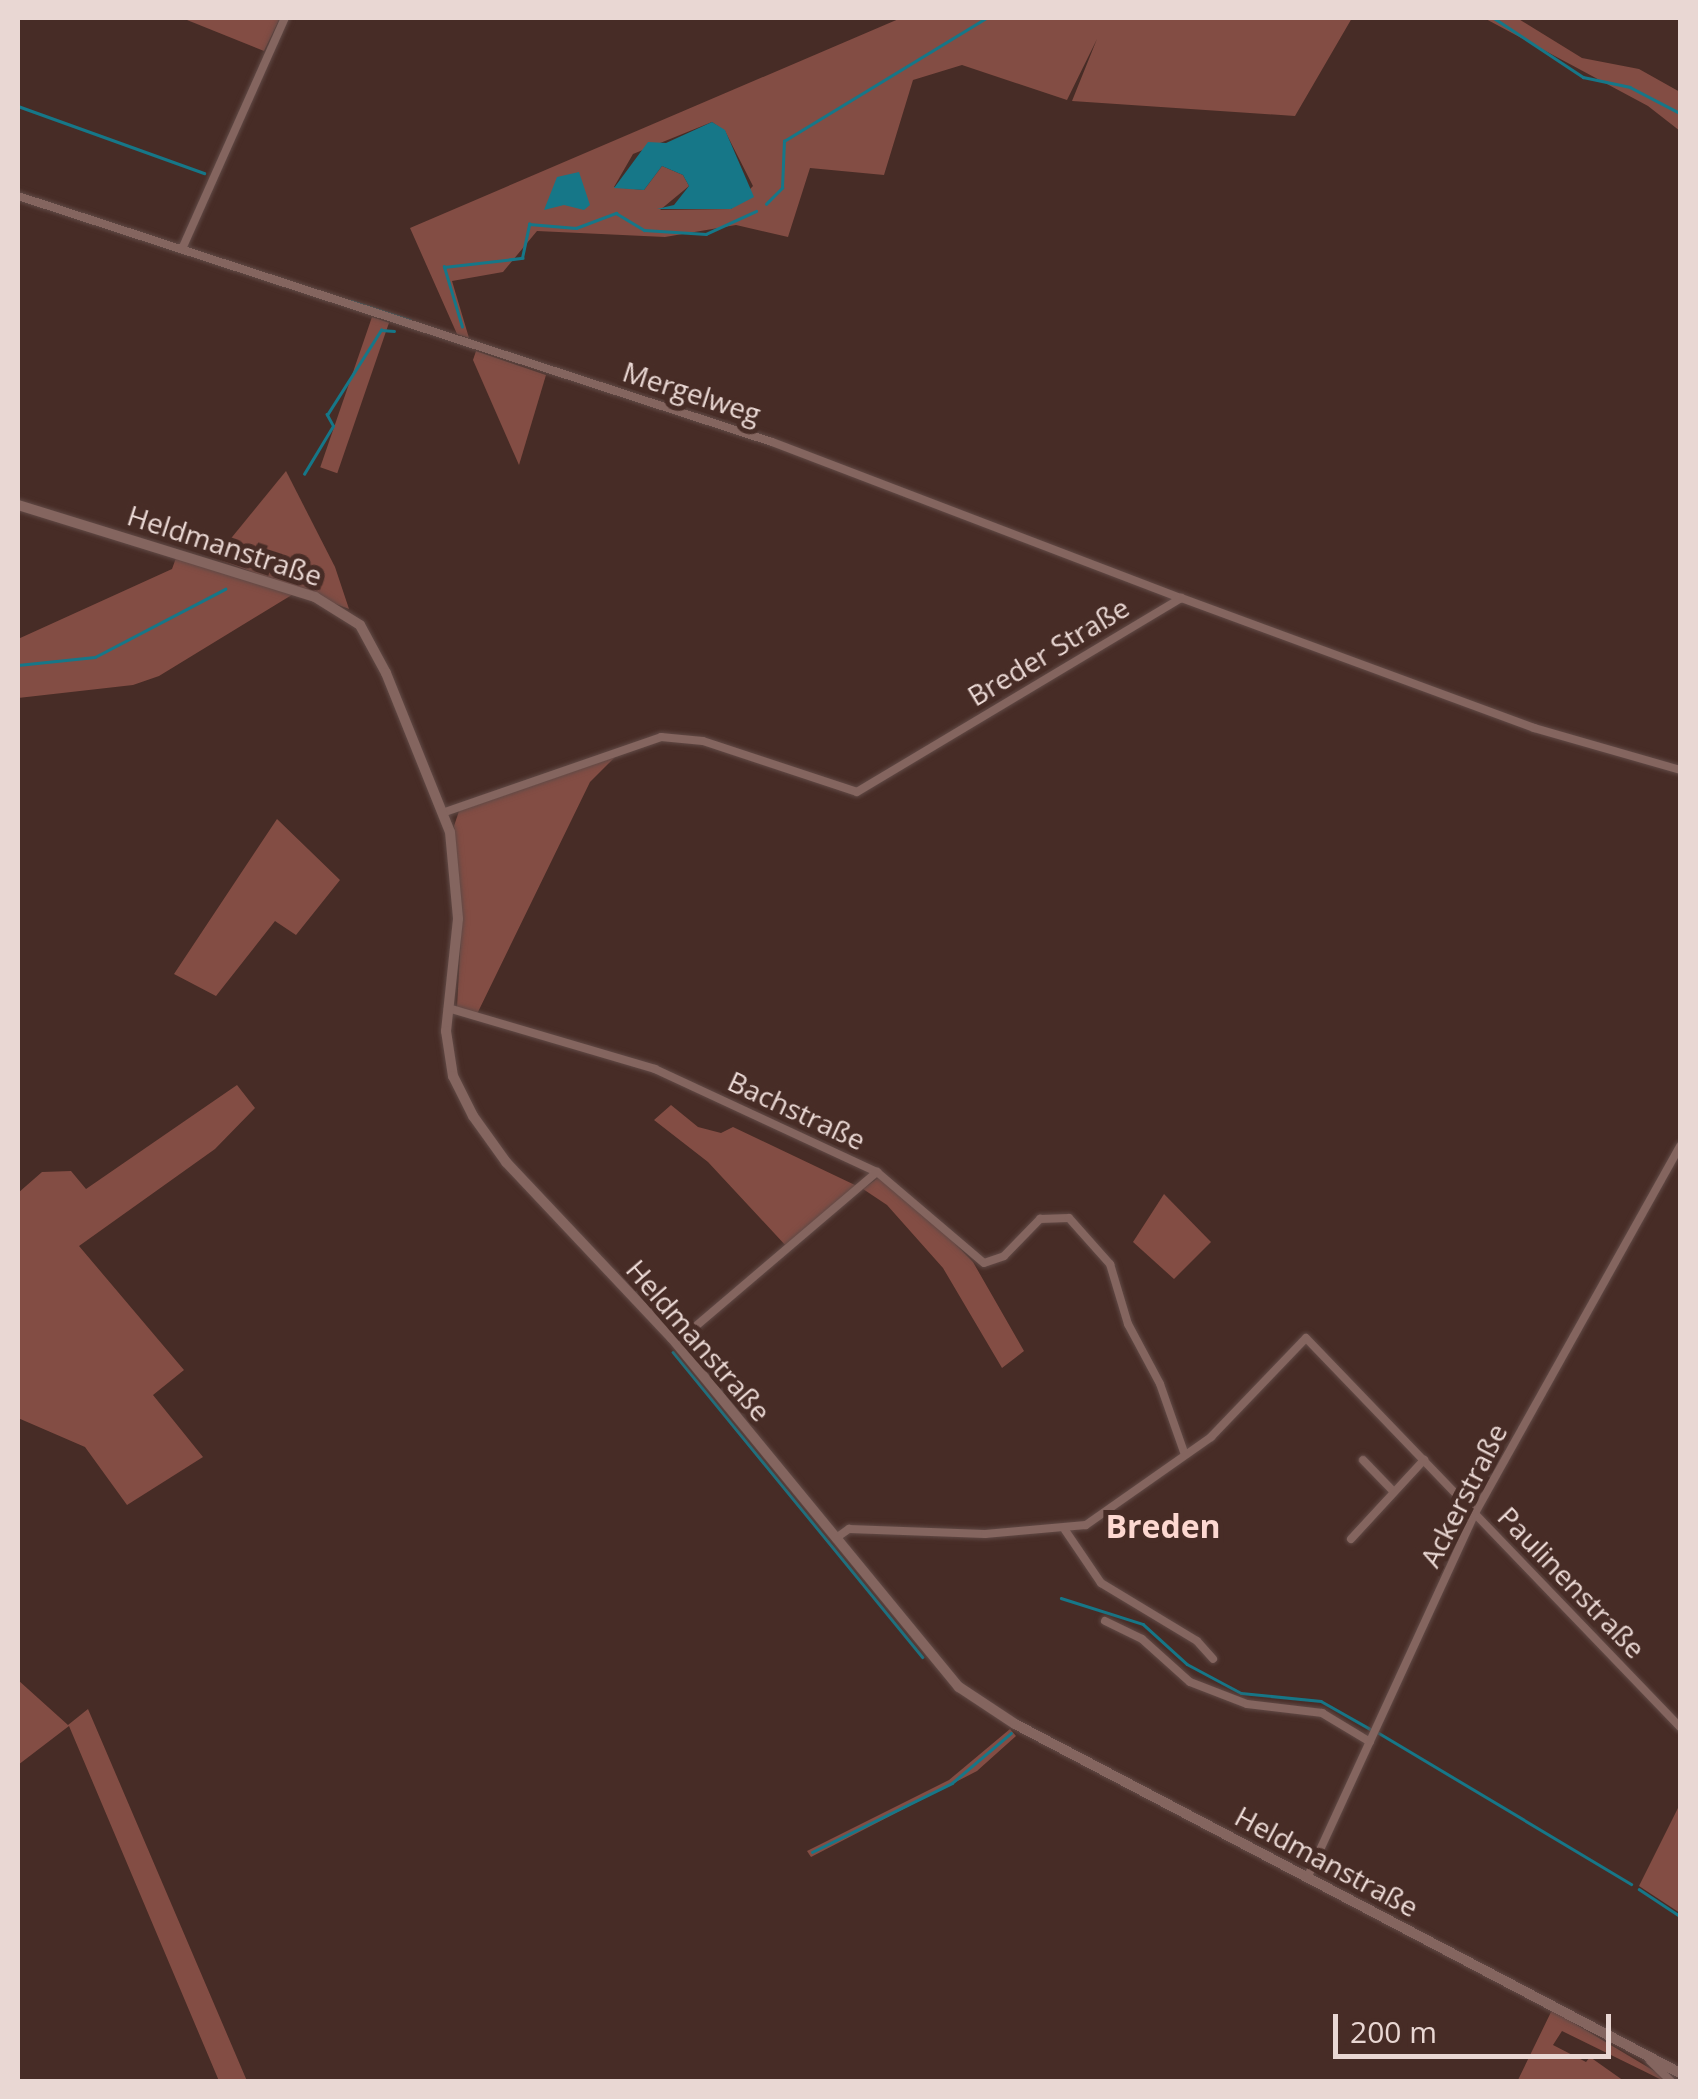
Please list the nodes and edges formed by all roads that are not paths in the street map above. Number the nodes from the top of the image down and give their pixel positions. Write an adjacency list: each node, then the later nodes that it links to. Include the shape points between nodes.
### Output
1 (284, 18): 3 (street)
2 (18, 196): 3 (street, Mergelweg)
3 (182, 249): 5 (street, Mergelweg, via 772,442)
4 (18, 506): 7 (main road, Heldmanstraße, via 344,610 386,673)
5 (1180, 598): 6 (street, via 1534,728); 7 (street, Breder Straße, via 857,792 703,741 661,737)
6 (1680, 770)
7 (445, 812): 8 (main road, Heldmanstraße, via 458,918)
8 (448, 1008): 10 (street, Bachstraße, via 655,1069); 11 (main road, Heldmanstraße, via 452,1076 489,1140)
9 (1680, 1146): 16 (street, Ackerstraße)
10 (877, 1172): 11 (street, Bachstraße); 12 (street, via 984,1262 1004,1256 1050,1215 1070,1218 1085,1231 1110,1264 1128,1324)
11 (676, 1344): 18 (main road, Heldmanstraße)
12 (1186, 1455): 14 (street, Paulinenstraße, via 1234,1417 1306,1338); 17 (street, via 1112,1511)
13 (1363, 1460): 15 (street)
14 (1424, 1460): 15 (street); 16 (street, Paulinenstraße)
15 (1392, 1490): 19 (street)
16 (1475, 1513): 22 (street, Paulinenstraße); 23 (street, Ackerstraße)
17 (1065, 1530): 18 (street, via 849,1529); 21 (street, via 1101,1583 1196,1641)
18 (836, 1538): 24 (main road, Heldmanstraße, via 974,1700)
19 (1352, 1539)
20 (1106, 1621): 23 (street, via 1142,1638 1190,1682 1246,1704 1322,1713)
21 (1212, 1659)
22 (1680, 1728)
23 (1370, 1742): 24 (street, Ackerstraße)
24 (1308, 1876): 25 (main road, Heldmanstraße)
25 (1635, 2048): 26 (main road, Heldmanstraße); 27 (street, Heldmanstraße)
26 (1680, 2073)
27 (1672, 2082)

